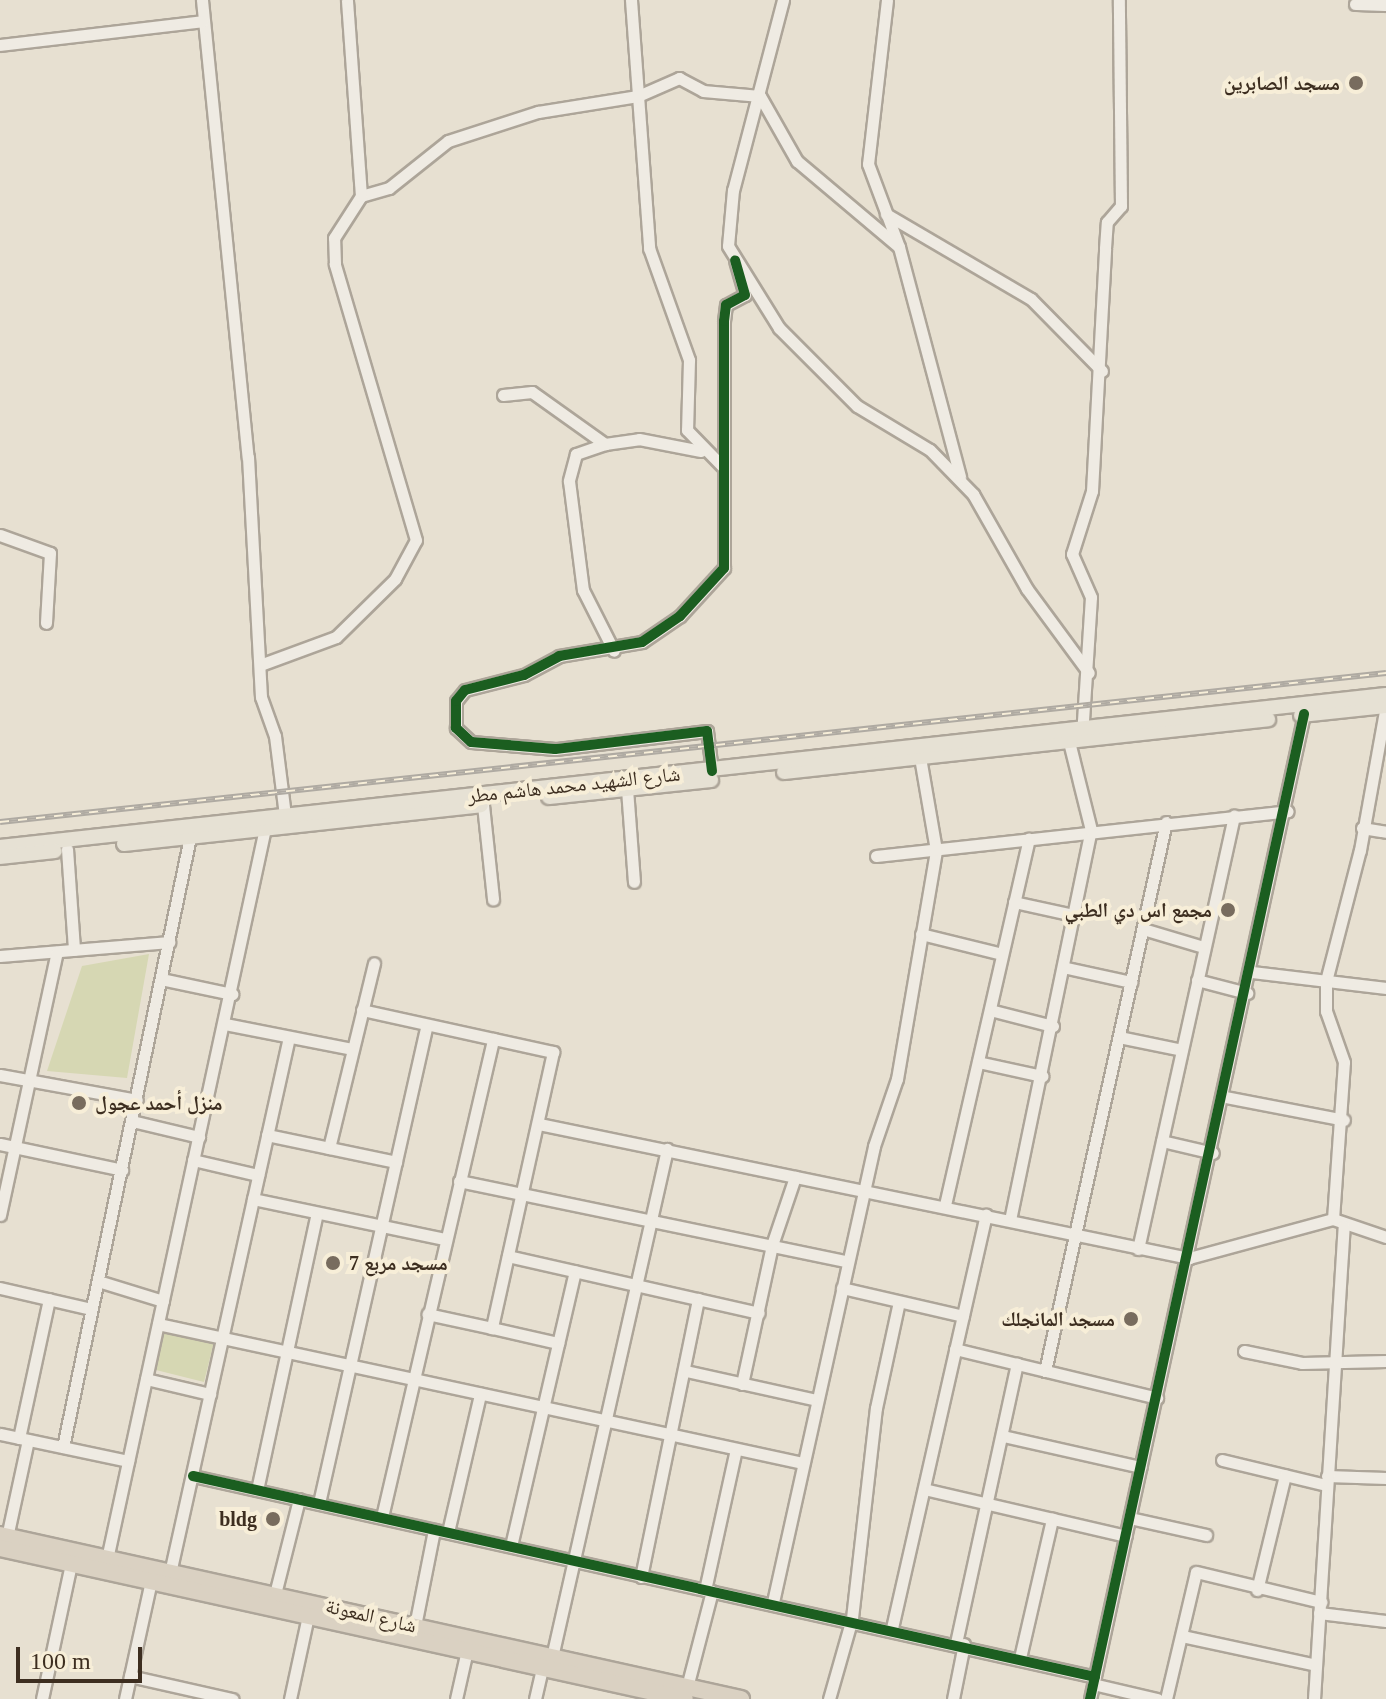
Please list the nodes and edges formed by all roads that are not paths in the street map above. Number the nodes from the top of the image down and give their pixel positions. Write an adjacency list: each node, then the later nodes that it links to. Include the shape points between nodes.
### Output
1 (202, 0): 9 (street)
2 (347, 0): 13 (street)
3 (631, 0): 11 (street)
4 (783, 0): 12 (street)
5 (887, 0): 14 (street, via 866,153)
6 (1119, 0): 17 (street, via 1121,206 1107,222)
7 (1355, 4): 8 (street)
8 (1386, 5)
9 (203, 21): 10 (street); 26 (street, via 248,457)
10 (0, 45)
11 (638, 96): 12 (street, via 679,78 703,91); 13 (street, via 538,112 448,141 389,188); 20 (street, via 649,248 679,317 690,370 687,430)
12 (760, 96): 15 (street, via 803,168); 16 (street, via 725,229)
13 (361, 196): 26 (street, via 334,238 335,264 416,540 395,579 332,641)
14 (886, 214): 15 (street); 17 (street, via 1023,293)
15 (899, 247): 22 (street)
16 (735, 260): 21 (street, via 745,295 726,305); 22 (street, via 779,328 844,394 930,450)
17 (1102, 371): 27 (street, via 1090,503 1072,554 1091,597)
18 (503, 395): 19 (street, via 532,392)
19 (605, 444): 20 (street, via 639,439); 25 (street, via 576,454 569,481 583,590)
20 (701, 451): 21 (street)
21 (723, 467): 25 (street, via 724,568 658,633)
22 (961, 481): 27 (street)
23 (0, 535): 24 (street, via 50,553)
24 (46, 623)
25 (614, 651): 33 (street, via 559,656 524,675 465,690 456,701 458,733 471,742 555,749 707,731)
26 (260, 665): 37 (street)
27 (1089, 673): 31 (street)
28 (1386, 695): 31 (main road, شارع الشهيد محمد هاشم مطر)
29 (1386, 706): 30 (main road, شارع الشهيد محمد هاشم مطر); 41 (street)
30 (1304, 714): 31 (main road, شارع الشهيد محمد هاشم مطر); 36 (street)
31 (1078, 737): 32 (main road, شارع الشهيد محمد هاشم مطر); 33 (main road, شارع الشهيد محمد هاشم مطر); 42 (street)
32 (920, 757): 34 (main road, شارع الشهيد محمد هاشم مطر); 48 (street)
33 (712, 771): 37 (main road, شارع الشهيد محمد هاشم مطر)
34 (627, 789): 35 (main road, شارع الشهيد محمد هاشم مطر); 51 (street)
35 (483, 805): 40 (main road, شارع الشهيد محمد هاشم مطر); 52 (street)
36 (1288, 811): 38 (street); 65 (street)
37 (285, 815): 46 (main road, شارع الشهيد محمد هاشم مطر)
38 (1234, 816): 39 (street); 58 (street)
39 (1166, 822): 42 (street); 55 (street)
40 (265, 828): 44 (main road, شارع الشهيد محمد هاشم مطر); 72 (street)
41 (1362, 828): 43 (street); 68 (street)
42 (1091, 830): 45 (street); 54 (street)
43 (1386, 832)
44 (190, 837): 47 (main road, شارع الشهيد محمد هاشم مطر); 57 (street)
45 (1029, 839): 48 (street); 53 (street)
46 (0, 847)
47 (67, 849): 50 (main road, شارع الشهيد محمد هاشم مطر); 59 (street)
48 (936, 850): 49 (street); 56 (street)
49 (876, 856)
50 (0, 857)
51 (634, 882)
52 (493, 899)
53 (1014, 902): 54 (street); 61 (street)
54 (1078, 916): 64 (street)
55 (1143, 929): 58 (street); 69 (street)
56 (921, 934): 61 (street); 106 (street, via 897,1079)
57 (169, 942): 59 (street); 66 (street)
58 (1203, 947): 67 (street)
59 (74, 950): 60 (street)
60 (57, 952): 62 (street); 86 (street)
61 (1002, 954): 74 (street)
62 (0, 956)
63 (374, 963): 73 (street)
64 (1067, 968): 69 (street); 77 (street)
65 (1252, 972): 68 (street); 71 (street)
66 (161, 979): 72 (street); 88 (street)
67 (1197, 980): 71 (street); 82 (street)
68 (1326, 981): 70 (street); 89 (street, via 1326,1011 1344,1062)
69 (1131, 982): 79 (street)
70 (1386, 988)
71 (1247, 993): 87 (street)
72 (232, 994): 75 (street)
73 (362, 1010): 76 (street); 81 (street)
74 (990, 1010): 77 (street); 83 (street)
75 (225, 1024): 78 (street); 93 (street)
76 (427, 1025): 80 (street); 101 (street)
77 (1053, 1026): 85 (street)
78 (289, 1037): 81 (street); 92 (street)
79 (1119, 1037): 82 (street); 118 (street)
80 (493, 1039): 91 (street, via 553,1052); 105 (street)
81 (352, 1049): 97 (street)
82 (1182, 1050): 94 (street)
83 (978, 1062): 85 (street); 109 (street)
84 (0, 1075): 86 (street)
85 (1042, 1076): 115 (street)
86 (30, 1081): 88 (street); 96 (street)
87 (1225, 1097): 89 (street); 99 (street)
88 (137, 1100): 90 (street)
89 (1344, 1120): 114 (street)
90 (132, 1121): 93 (street); 102 (street)
91 (539, 1124): 98 (street); 107 (street)
92 (267, 1135): 97 (street); 103 (street)
93 (199, 1137): 100 (street)
94 (1162, 1141): 99 (street); 122 (street)
95 (0, 1144): 96 (street)
96 (15, 1147): 102 (street); 111 (street)
97 (329, 1148): 101 (street)
98 (667, 1149): 104 (street); 113 (street)
99 (1213, 1153): 124 (street)
100 (193, 1160): 103 (street); 133 (street)
101 (396, 1162): 117 (street)
102 (122, 1170): 127 (street)
103 (258, 1175): 108 (street)
104 (795, 1177): 106 (street); 121 (street)
105 (459, 1181): 107 (street); 120 (street)
106 (864, 1191): 109 (street); 125 (street)
107 (523, 1195): 113 (street); 123 (street)
108 (253, 1199): 110 (street); 141 (street)
109 (945, 1205): 112 (street)
110 (317, 1213): 117 (street); 145 (street)
111 (0, 1215)
112 (986, 1215): 115 (street); 138 (street)
113 (648, 1217): 121 (street); 128 (street)
114 (1333, 1219): 116 (street); 124 (street)
115 (1010, 1220): 118 (street)
116 (1344, 1226): 119 (street); 147 (street)
117 (381, 1227): 120 (street); 149 (street)
118 (1074, 1234): 122 (street); 151 (street)
119 (1386, 1237)
120 (444, 1239): 137 (street)
121 (772, 1245): 125 (street); 136 (street)
122 (1138, 1249): 124 (street)
123 (508, 1256): 126 (street); 140 (street)
124 (1189, 1258): 157 (street)
125 (847, 1261): 130 (street)
126 (575, 1271): 128 (street); 142 (street)
127 (98, 1281): 133 (street); 135 (street)
128 (635, 1284): 132 (street); 160 (street)
129 (0, 1288): 131 (street)
130 (842, 1288): 134 (street); 158 (street)
131 (49, 1299): 135 (street); 164 (street)
132 (698, 1299): 136 (street); 150 (street)
133 (163, 1301): 139 (street)
134 (899, 1302): 138 (street); 201 (street, via 876,1408)
135 (91, 1309): 165 (street)
136 (759, 1313): 154 (street)
137 (428, 1314): 140 (street); 152 (street)
138 (963, 1316): 143 (street)
139 (158, 1324): 141 (street); 153 (street)
140 (492, 1328): 142 (street)
141 (222, 1338): 145 (street); 155 (street)
142 (558, 1343): 159 (street)
143 (955, 1349): 148 (street); 175 (street)
144 (1244, 1351): 147 (street)
145 (287, 1353): 149 (street); 176 (street)
146 (1386, 1361): 147 (street)
147 (1331, 1363): 174 (street)
148 (1017, 1364): 151 (street); 163 (street)
149 (350, 1366): 152 (street); 178 (street)
150 (686, 1371): 154 (street); 162 (street)
151 (1045, 1371): 157 (street)
152 (414, 1378): 156 (street); 180 (street)
153 (146, 1379): 155 (street); 168 (street)
154 (742, 1384): 158 (street)
155 (210, 1394): 172 (street)
156 (480, 1394): 159 (street); 184 (street)
157 (1157, 1398): 170 (street)
158 (817, 1400): 169 (street)
159 (543, 1408): 160 (street); 188 (street)
160 (607, 1422): 162 (street); 190 (street)
161 (0, 1434): 164 (street)
162 (670, 1436): 166 (street); 193 (street)
163 (1003, 1436): 170 (street); 179 (street)
164 (23, 1439): 165 (street); 187 (street)
165 (63, 1447): 168 (street)
166 (736, 1449): 169 (street); 196 (street)
167 (1222, 1460): 171 (street)
168 (128, 1461): 189 (street)
169 (803, 1463): 198 (street)
170 (1141, 1467): 181 (street)
171 (1285, 1475): 174 (street); 195 (street)
172 (193, 1476): 176 (street); 192 (street)
173 (1386, 1478): 174 (street)
174 (1326, 1481): 199 (street)
175 (924, 1489): 179 (street); 204 (street)
176 (257, 1490): 177 (street)
177 (299, 1499): 178 (street); 197 (street)
178 (319, 1503): 180 (street)
179 (987, 1504): 182 (street); 206 (street)
180 (382, 1517): 183 (street)
181 (1130, 1518): 185 (street); 186 (street)
182 (1052, 1519): 186 (street); 208 (street)
183 (434, 1530): 184 (street); 203 (street)
184 (448, 1532): 188 (street)
185 (1206, 1535)
186 (1126, 1536): 212 (street)
187 (2, 1540): 189 (highway, شارع المعونة); 191 (highway, شارع المعونة)
188 (511, 1546): 190 (street)
189 (107, 1559): 192 (highway, شارع المعونة)
190 (576, 1562): 193 (street); 209 (street)
191 (71, 1564): 194 (highway, شارع المعونة); 215 (street)
192 (170, 1573): 197 (highway, شارع المعونة)
193 (641, 1577): 196 (street)
194 (151, 1581): 200 (highway, شارع المعونة); 211 (street)
195 (1257, 1590): 199 (street); 205 (street, via 1196,1572)
196 (708, 1591): 198 (street); 214 (street)
197 (275, 1594): 203 (highway, شارع المعونة)
198 (773, 1602): 201 (street)
199 (1320, 1608): 202 (street); 210 (street)
200 (308, 1616): 207 (highway, شارع المعونة); 218 (street)
201 (852, 1618): 204 (street); 222 (street)
202 (1386, 1621)
203 (415, 1626): 209 (highway, شارع المعونة)
204 (892, 1628): 206 (street)
205 (1182, 1636): 210 (street); 226 (street)
206 (960, 1644): 208 (street); 223 (street)
207 (467, 1650): 209 (highway, شارع المعونة); 219 (street)
208 (1020, 1658): 212 (street)
209 (547, 1662): 213 (highway, شارع المعونة); 214 (highway, شارع المعونة); 220 (street)
210 (1316, 1665): 227 (street)
211 (130, 1676): 216 (street); 217 (street)
212 (1094, 1680): 224 (street); 225 (street)
213 (618, 1692): 214 (highway, شارع المعونة)
214 (686, 1693): 221 (highway, شارع المعونة)
215 (42, 1699)
216 (125, 1699)
217 (232, 1699)
218 (290, 1699)
219 (456, 1699)
220 (535, 1699)
221 (741, 1699)
222 (829, 1699)
223 (953, 1699)
224 (1090, 1699)
225 (1157, 1699)
226 (1166, 1699)
227 (1314, 1699)

